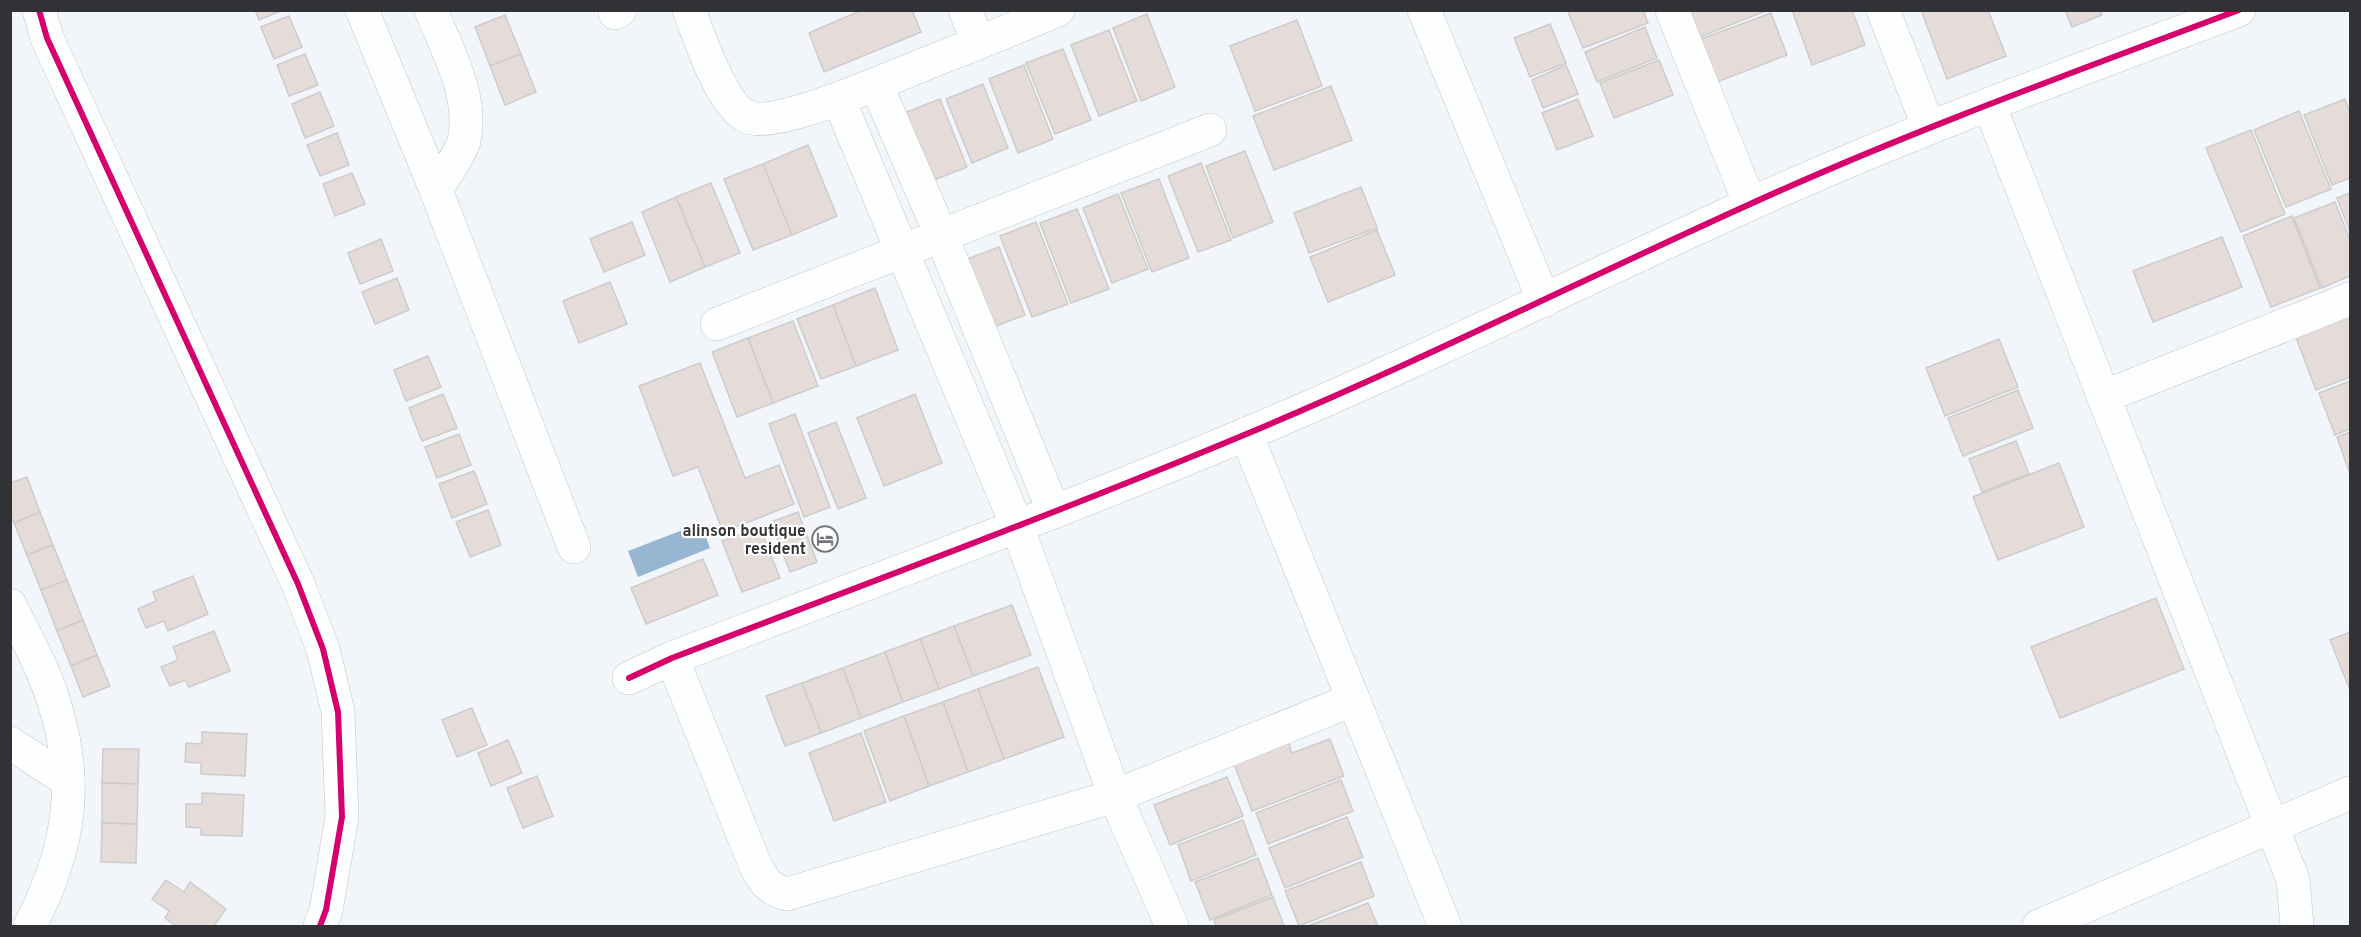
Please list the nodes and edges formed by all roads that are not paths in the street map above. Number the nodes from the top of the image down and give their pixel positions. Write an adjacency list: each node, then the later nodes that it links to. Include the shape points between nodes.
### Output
1 (362, 10): 17 (street)
2 (431, 10): 17 (street, via 458,76 467,113 464,142)
3 (689, 10): 13 (street, via 718,81 732,105 748,118 775,118)
4 (965, 10): 11 (street)
5 (1058, 10): 11 (street)
6 (1424, 10): 22 (street)
7 (1672, 10): 18 (street)
8 (1883, 10): 15 (street)
9 (2239, 10): 14 (street)
10 (35, 11): 39 (street, via 298,584 322,649 338,712 342,817)
11 (978, 42): 12 (street)
12 (876, 84): 13 (street); 19 (street)
13 (839, 100): 20 (street)
14 (1989, 104): 15 (street); 24 (street)
15 (1929, 128): 18 (street)
16 (1210, 130): 19 (street)
17 (436, 190): 28 (street)
18 (1750, 204): 22 (street)
19 (941, 235): 20 (street); 26 (street)
20 (903, 250): 23 (street); 27 (street)
21 (2350, 299): 24 (street)
22 (1544, 301): 25 (street)
23 (717, 324)
24 (2103, 397): 37 (street)
25 (1246, 434): 26 (street); 32 (street)
26 (1054, 512): 27 (street)
27 (1017, 526): 30 (street); 36 (street)
28 (574, 546)
29 (10, 605): 34 (street, via 51,692 67,752)
30 (672, 658): 31 (street); 36 (street, via 757,869 774,890 796,892)
31 (628, 678)
32 (1352, 700): 36 (street); 41 (street)
33 (10, 743): 34 (street)
34 (68, 781): 38 (street, via 62,850)
35 (2350, 793): 37 (street)
36 (1115, 796): 40 (street)
37 (2272, 826): 42 (street); 43 (street, via 2293,880)
38 (30, 927)
39 (320, 927)
40 (1172, 927)
41 (1445, 927)
42 (2039, 927)
43 (2297, 927)

